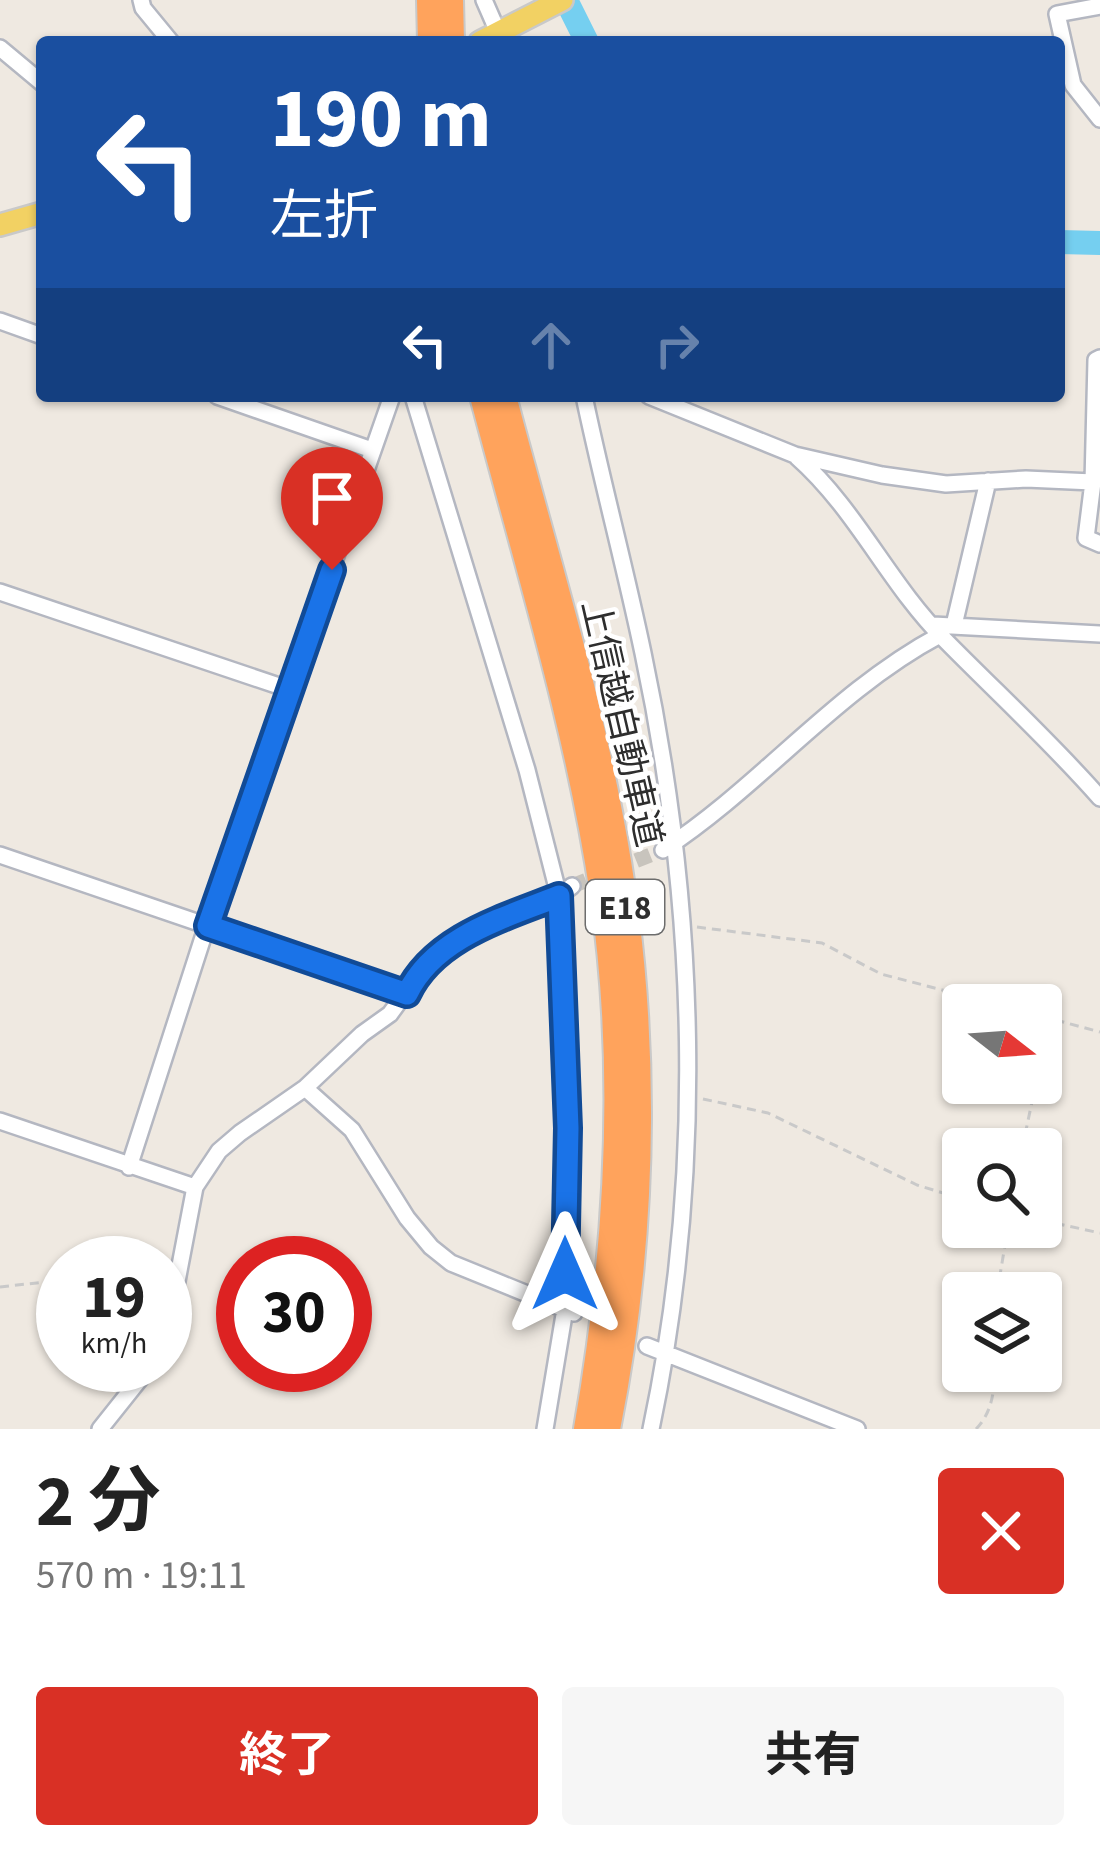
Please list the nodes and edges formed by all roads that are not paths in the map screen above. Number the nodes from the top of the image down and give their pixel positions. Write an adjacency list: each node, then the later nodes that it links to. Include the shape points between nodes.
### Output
1 (141, 0): 7 (street)
2 (429, 0): 8 (highway)
3 (451, 0): 9 (highway)
4 (484, 0): 10 (street)
5 (562, 0): 11 (main road)
6 (1100, 3): 12 (street, via 1057,14)
7 (167, 36)
8 (430, 36)
9 (452, 36)
10 (497, 36)
11 (499, 36)
12 (1062, 36)
13 (0, 48): 15 (street)
14 (1065, 52): 16 (street, via 1072,85)
15 (36, 78)
16 (1100, 118)
17 (36, 215): 18 (main road)
18 (0, 225)
19 (0, 321): 20 (street)
20 (36, 334)
21 (1100, 358): 32 (street)
22 (235, 402): 29 (street)
23 (390, 402): 29 (street)
24 (415, 402): 41 (street)
25 (484, 402): 55 (highway, 上信越自動車道 / E18, via 574,752 610,963 615,1185)
26 (506, 402): 56 (highway, 上信越自動車道 / E18, via 596,743 631,954 638,1158 629,1294)
27 (585, 402): 39 (street, via 644,656)
28 (664, 402): 30 (street)
29 (372, 449): 37 (street)
30 (795, 455): 31 (street, via 882,476); 35 (street)
31 (988, 481): 32 (street); 35 (street)
32 (1093, 482): 33 (street, via 1086,538)
33 (1100, 544)
34 (0, 592): 37 (street)
35 (942, 628): 36 (street); 38 (street); 39 (street, via 838,702)
36 (1100, 634)
37 (291, 691): 42 (street)
38 (1100, 798)
39 (669, 846): 51 (street, via 683,924 688,1100)
40 (0, 855): 42 (street)
41 (565, 891): 43 (street, via 431,958); 49 (street)
42 (208, 926): 43 (street); 46 (street)
43 (407, 994): 44 (street)
44 (305, 1088): 47 (street, via 219,1151); 49 (street, via 352,1130 431,1247 451,1263)
45 (0, 1121): 46 (street)
46 (129, 1167): 47 (street)
47 (195, 1187): 48 (street)
48 (186, 1236)
49 (570, 1312): 54 (street)
50 (647, 1346): 51 (street)
51 (667, 1354): 57 (street); 58 (street)
52 (129, 1392): 53 (street)
53 (100, 1429)
54 (545, 1429)
55 (586, 1429)
56 (608, 1429)
57 (651, 1429)
58 (857, 1429)

